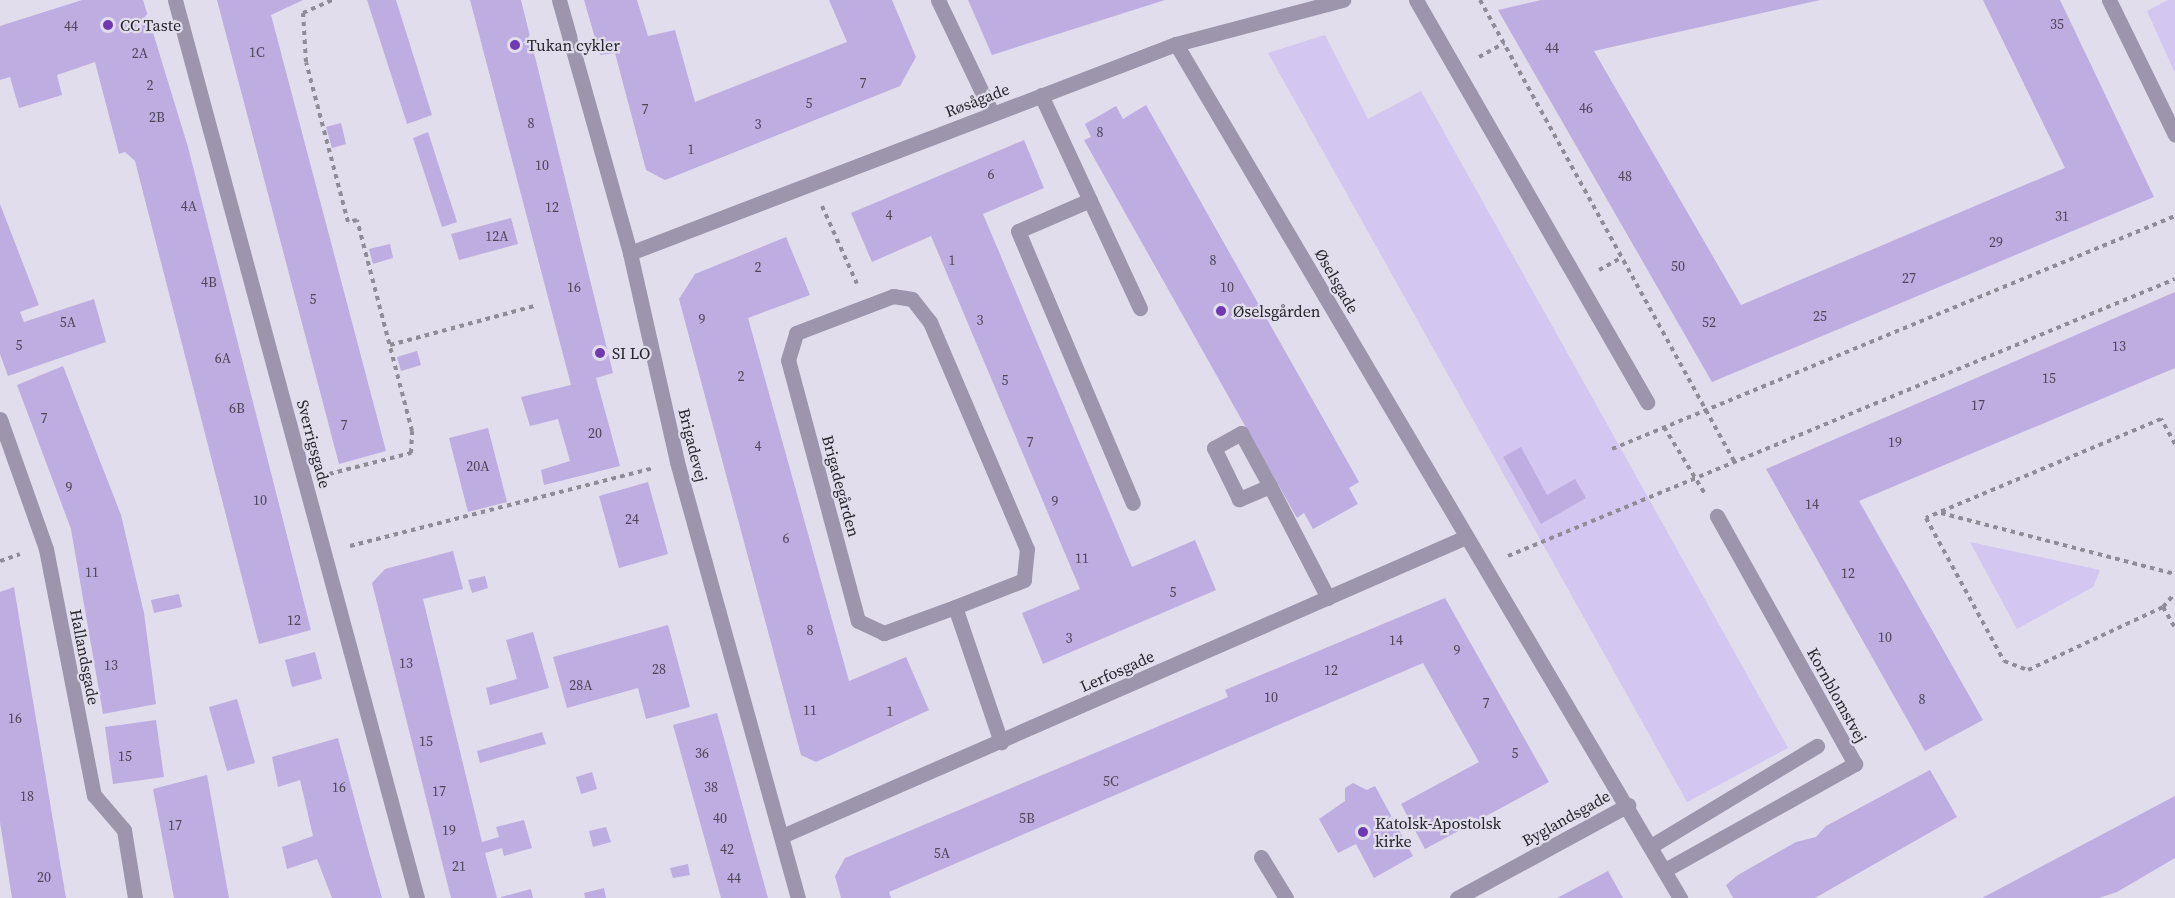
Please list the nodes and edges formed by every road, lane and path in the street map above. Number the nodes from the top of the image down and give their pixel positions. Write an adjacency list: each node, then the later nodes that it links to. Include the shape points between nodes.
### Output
1 (175, 0): 31 (street, Sverrigsgade)
2 (332, 0): 21 (path, via 303,13 306,62 348,222 357,220)
3 (559, 0): 16 (street, Brigadevej)
4 (938, 0): 11 (street)
5 (1343, 0): 9 (street, Røsågade)
6 (1416, 0): 22 (street)
7 (1480, 0): 23 (path)
8 (2109, 0): 12 (street)
9 (1176, 44): 10 (street, Røsågade); 36 (street, Øselsgade)
10 (1041, 95): 11 (street, Røsågade); 14 (street)
11 (992, 113): 13 (street, Røsågade)
12 (2175, 135)
13 (811, 183): 16 (street, Røsågade); 18 (path)
14 (1090, 200): 20 (street); 33 (street, via 1018,231)
15 (2175, 216): 23 (path)
16 (630, 252): 29 (street, Brigadevej)
17 (2175, 279): 28 (path)
18 (866, 304): 42 (street, Brigadegården, via 893,296 912,299 930,322 1027,549 1024,580); 42 (street, Brigadegården, via 796,333 788,360 858,621 884,633)
19 (535, 306): 21 (path)
20 (1140, 308)
21 (390, 345): 31 (path, via 412,431 411,453)
22 (1647, 402): 25 (path)
23 (1708, 410): 25 (path); 28 (path)
24 (0, 419): 52 (street, Hallandsgade, via 46,549 94,795 124,831)
25 (1664, 428): 27 (path); 30 (path)
26 (2175, 444): 34 (path, via 2161,419)
27 (1612, 449)
28 (1734, 461): 30 (path)
29 (677, 462): 37 (path); 48 (street, Brigadevej)
30 (1696, 477): 35 (path); 38 (path)
31 (305, 480): 37 (street, Sverrigsgade)
32 (1270, 486): 41 (street)
33 (1133, 503)
34 (1939, 513): 39 (path); 43 (path, via 1926,518 2004,661 2028,670)
35 (1717, 516): 51 (street, Kornblomstvej, via 1855,764)
36 (1466, 537): 38 (street); 41 (street, Lerfosgade)
37 (324, 552): 53 (street, Sverrigsgade)
38 (1486, 566): 47 (street)
39 (2175, 574)
40 (2175, 593): 43 (path)
41 (1328, 598): 45 (street, Lerfosgade)
42 (955, 607): 45 (street)
43 (2163, 607): 44 (path)
44 (2175, 628)
45 (1001, 742): 48 (street, Lerfosgade)
46 (1817, 746): 49 (street)
47 (1628, 805): 49 (street); 56 (street, Byglandsgade)
48 (782, 836): 54 (street, Brigadevej)
49 (1651, 846): 51 (street)
50 (1261, 857): 55 (street)
51 (1665, 870): 57 (street)
52 (135, 898)
53 (417, 898)
54 (798, 898)
55 (1286, 898)
56 (1457, 898)
57 (1680, 898)

